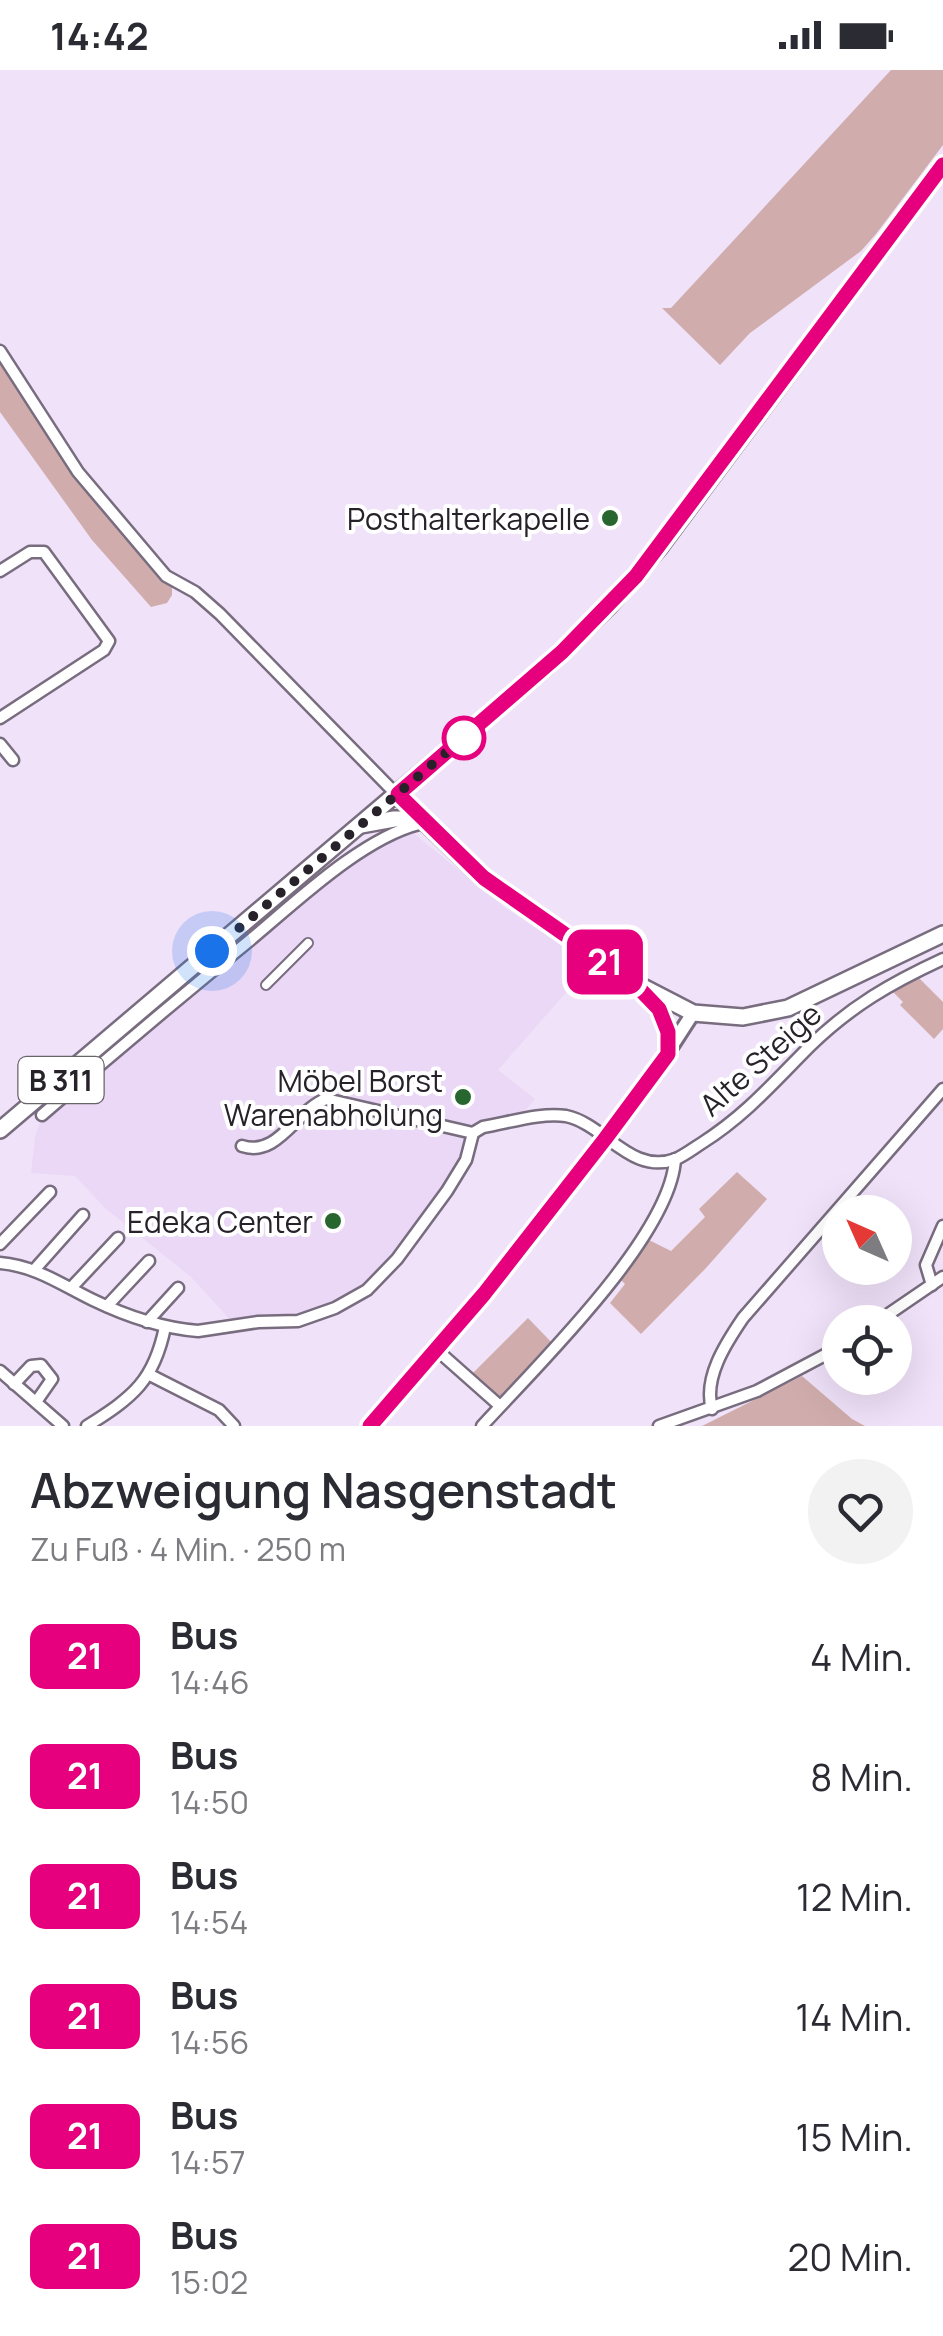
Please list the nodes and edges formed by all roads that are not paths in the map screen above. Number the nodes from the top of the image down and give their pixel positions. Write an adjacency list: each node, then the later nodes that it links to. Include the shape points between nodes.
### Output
1 (943, 165): 7 (main road, B 311, via 636,576 557,657)
2 (0, 351): 7 (street, via 78,472 166,576 220,614)
3 (0, 572): 4 (street, via 36,550 49,556 109,641)
4 (0, 718)
5 (0, 744): 6 (street)
6 (12, 760)
7 (398, 794): 8 (main road); 9 (main road, B 311)
8 (422, 821): 9 (main road); 13 (main road, via 484,878); 18 (street, via 371,844)
9 (361, 825): 19 (main road, B 311)
10 (943, 934): 15 (main road, via 788,1008 743,1017)
11 (308, 943): 14 (street)
12 (943, 959): 23 (street, Alte Steige, via 881,988 847,1013 738,1118)
13 (633, 982): 15 (main road); 16 (street, via 665,1018)
14 (266, 985)
15 (693, 1013): 16 (street)
16 (668, 1054): 21 (street)
17 (943, 1089): 47 (street, via 743,1318 720,1355)
18 (42, 1115)
19 (0, 1130)
20 (473, 1133): 21 (street, via 554,1116 580,1122); 22 (street, via 326,1099 269,1146); 39 (street, via 448,1191 382,1276 352,1300 298,1321 198,1331)
21 (605, 1139): 23 (street, via 640,1158); 40 (street)
22 (242, 1146)
23 (675, 1160): 46 (street, via 674,1180 628,1259)
24 (50, 1192): 28 (street)
25 (84, 1215): 31 (street)
26 (943, 1226): 33 (street, via 926,1265)
27 (118, 1238): 34 (street)
28 (0, 1244)
29 (149, 1261): 37 (street)
30 (0, 1263): 31 (street)
31 (35, 1269): 34 (street)
32 (943, 1277): 33 (street)
33 (932, 1285): 36 (street)
34 (71, 1288): 37 (street)
35 (178, 1288): 38 (street)
36 (902, 1305)
37 (107, 1306): 38 (street)
38 (147, 1322): 39 (street)
39 (166, 1327): 43 (street)
40 (438, 1351): 46 (street); 51 (street)
41 (822, 1357): 47 (street)
42 (0, 1371): 44 (street)
43 (150, 1376): 49 (street); 50 (street, via 219,1410)
44 (14, 1384): 45 (street); 45 (street, via 41,1365 52,1379)
45 (36, 1402): 48 (street)
46 (500, 1406): 52 (street)
47 (712, 1409): 53 (street)
48 (63, 1426)
49 (87, 1426)
50 (234, 1426)
51 (370, 1426)
52 (482, 1426)
53 (659, 1426)

